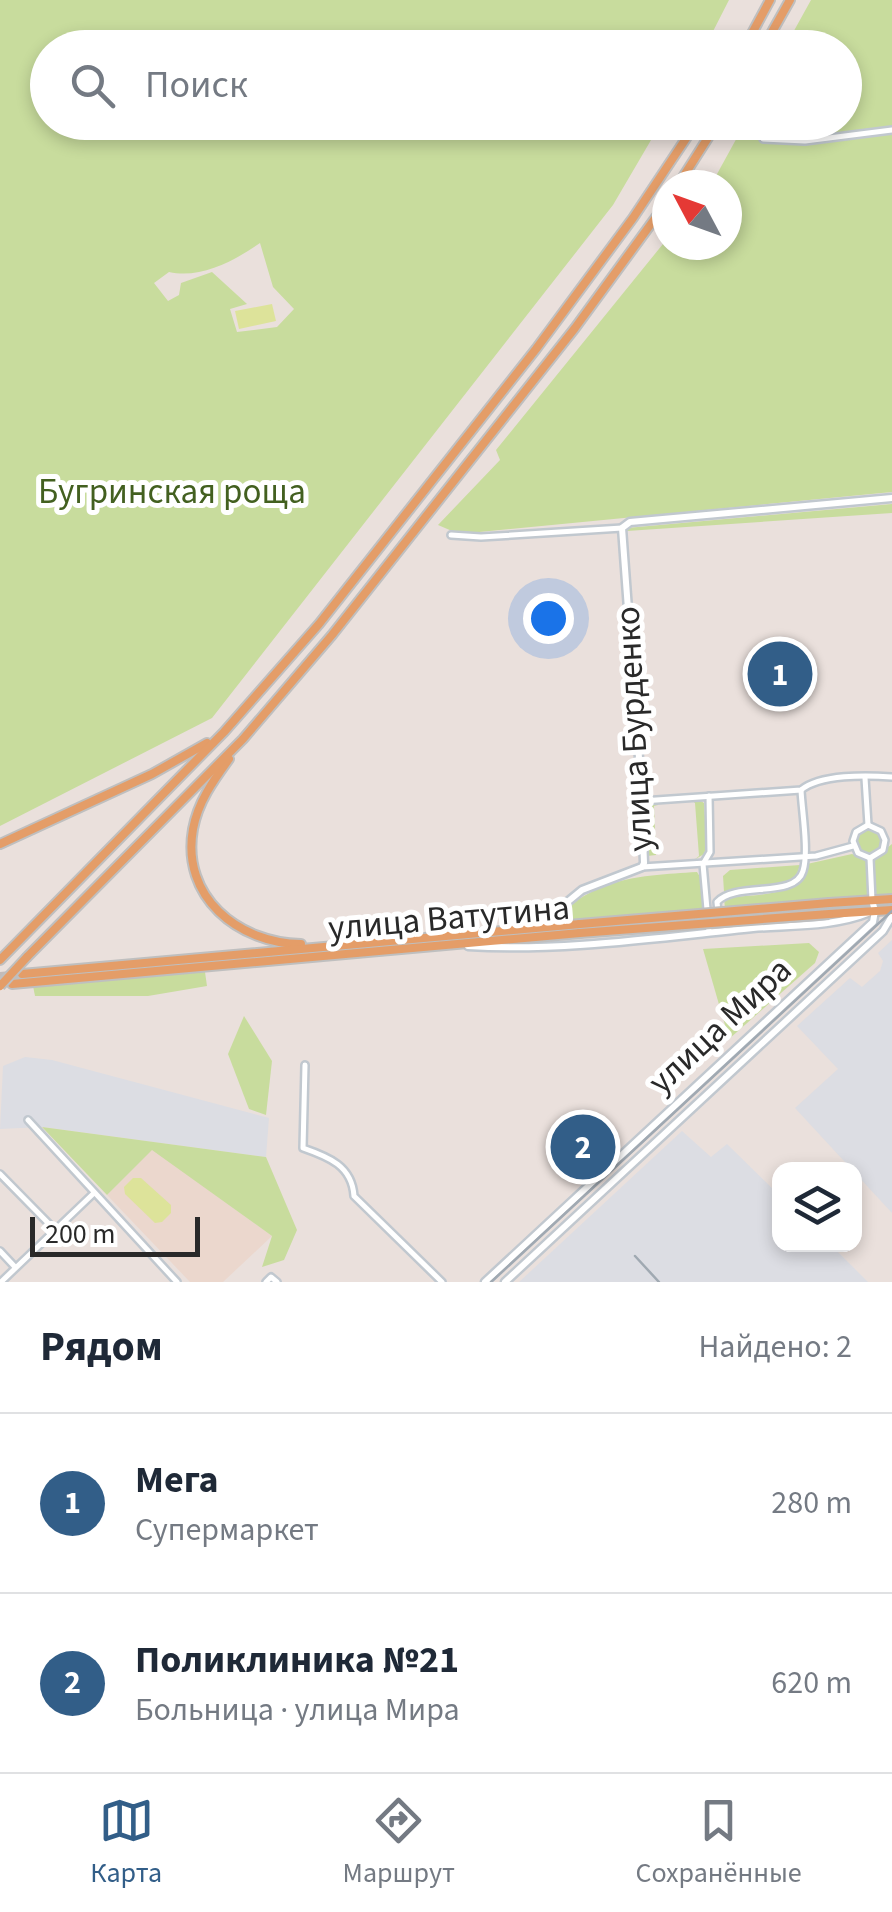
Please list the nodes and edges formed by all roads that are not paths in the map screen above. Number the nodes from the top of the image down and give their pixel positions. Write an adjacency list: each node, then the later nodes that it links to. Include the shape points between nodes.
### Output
1 (770, 0): 3 (main road)
2 (790, 0): 4 (main road)
3 (754, 30)
4 (773, 30)
5 (892, 130): 6 (street)
6 (862, 134)
7 (685, 140): 16 (main road, via 536,350 319,624)
8 (707, 140): 11 (main road)
9 (784, 140): 10 (street)
10 (813, 140)
11 (688, 170)
12 (652, 223): 17 (main road, via 332,635)
13 (892, 498): 14 (street, via 630,522)
14 (622, 528): 15 (street); 22 (street, улица Бурденко)
15 (451, 535)
16 (224, 732): 25 (main road, via 189,756); 44 (main road)
17 (243, 739): 42 (main road, via 208,788 193,827 202,889 221,914 256,938); 47 (main road, bridge)
18 (866, 778): 19 (street); 20 (street, via 810,782); 23 (street)
19 (892, 778)
20 (801, 790): 21 (street); 27 (street)
21 (708, 796): 22 (street); 29 (street, via 710,852)
22 (642, 801): 30 (street, улица Бурденко)
23 (868, 826): 24 (street); 26 (street, via 856,832)
24 (888, 841): 28 (street)
25 (0, 844)
26 (853, 846): 27 (street); 28 (street)
27 (804, 858): 29 (street); 40 (street, via 798,880 788,886 721,897)
28 (870, 858): 32 (street)
29 (703, 864): 30 (street); 39 (street)
30 (642, 868): 37 (street, улица Бурденко, via 582,890)
31 (892, 898): 32 (main road)
32 (872, 900): 33 (main road, улица Ватутина); 34 (street)
33 (830, 908): 34 (main road, улица Ватутина); 38 (main road, улица Ватутина, bridge)
34 (873, 912): 35 (main road, улица Ватутина); 36 (street); 41 (street, улица Мира, via 873,922)
35 (892, 913): 50 (street, улица Мира, via 883,931)
36 (846, 920): 40 (street); 41 (street)
37 (536, 928): 38 (main road, улица Ватутина); 42 (main road, улица Ватутина)
38 (580, 929): 43 (main road, улица Ватутина)
39 (709, 932): 40 (street); 43 (street)
40 (719, 932)
41 (858, 936): 48 (street, улица Мира)
42 (330, 946): 45 (main road, улица Ватутина)
43 (462, 946): 46 (main road, улица Ватутина)
44 (1, 959)
45 (22, 974)
46 (12, 984)
47 (0, 986)
48 (722, 1062): 50 (street); 62 (street, улица Мира)
49 (305, 1065): 61 (street, via 303,1148 344,1169 354,1196)
50 (731, 1072): 63 (street, улица Мира)
51 (28, 1120): 53 (street)
52 (0, 1174): 54 (street)
53 (94, 1193): 54 (street); 58 (street)
54 (56, 1230): 56 (street)
55 (0, 1251): 56 (street)
56 (16, 1267): 57 (street)
57 (1, 1282)
58 (176, 1282)
59 (266, 1282): 60 (street)
60 (278, 1282)
61 (442, 1282)
62 (485, 1282)
63 (505, 1282)

